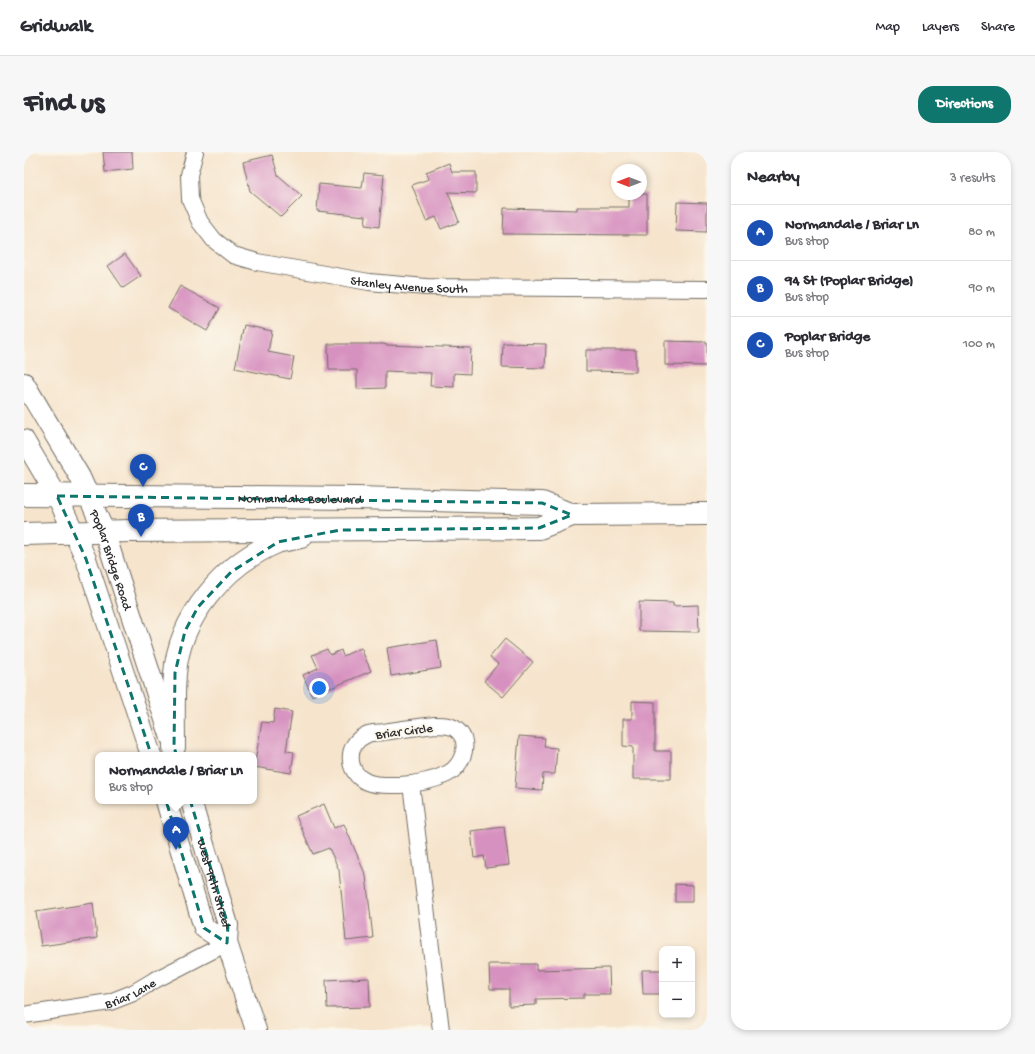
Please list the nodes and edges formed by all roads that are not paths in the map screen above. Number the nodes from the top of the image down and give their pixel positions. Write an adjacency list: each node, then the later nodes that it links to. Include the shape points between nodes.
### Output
1 (195, 152): 2 (street, Stanley Avenue South, via 189,176 190,199 200,222 214,240 234,255 257,262 368,282 426,287)
2 (707, 289)
3 (24, 383): 7 (street, Poplar Bridge Road)
4 (24, 440): 6 (street, Poplar Bridge Road)
5 (24, 494): 6 (main road, Normandale Boulevard)
6 (57, 496): 7 (main road, Normandale Boulevard); 12 (street, Poplar Bridge Road)
7 (89, 496): 9 (main road, Normandale Boulevard, via 357,498 542,503); 11 (street, Poplar Bridge Road)
8 (707, 514): 9 (main road, Normandale Boulevard)
9 (572, 515): 10 (main road, Normandale Boulevard, via 539,528)
10 (340, 530): 11 (main road, Normandale Boulevard); 14 (main road, via 272,545 250,557 231,572 214,587 198,607 185,631 175,673)
11 (104, 531): 12 (main road, Normandale Boulevard); 14 (street, Poplar Bridge Road)
12 (75, 532): 13 (main road, Normandale Boulevard); 15 (street, Poplar Bridge Road)
13 (24, 534)
14 (175, 751)
15 (150, 752)
16 (412, 784): 16 (street, Briar Circle, via 382,784 360,778 353,771 351,750 357,741 367,734 435,725 448,726 458,731 463,741 464,753 458,765 447,774); 22 (street)
17 (167, 804): 19 (street, West 94th Street, via 204,928)
18 (192, 804): 19 (street, West 94th Street, via 228,924)
19 (227, 943): 20 (street, Briar Lane, via 134,993 110,1002); 21 (street, West 94th Street)
20 (24, 1015)
21 (256, 1030)
22 (441, 1030)

